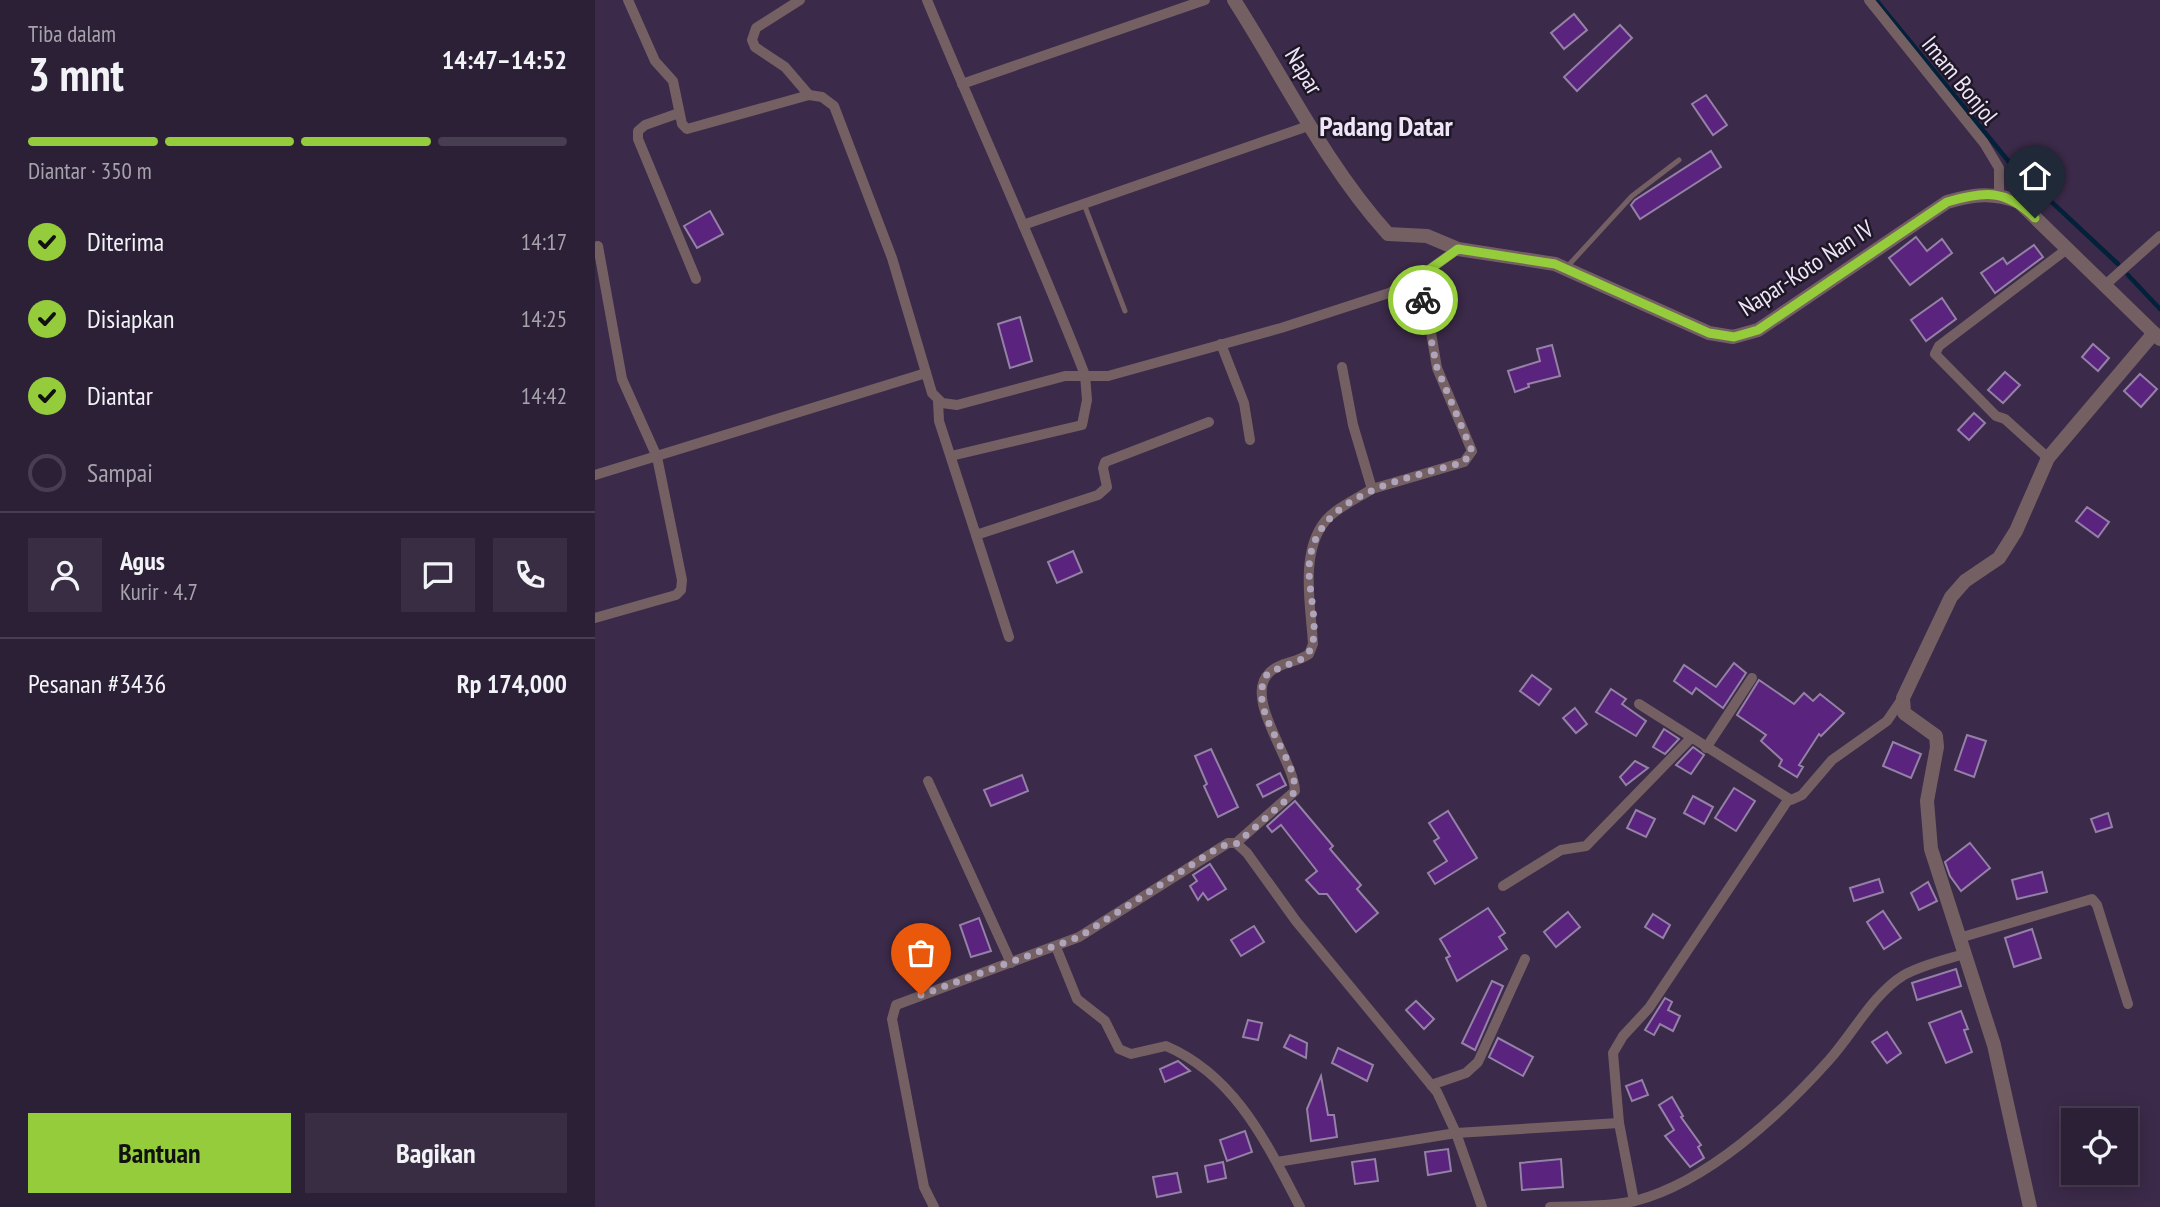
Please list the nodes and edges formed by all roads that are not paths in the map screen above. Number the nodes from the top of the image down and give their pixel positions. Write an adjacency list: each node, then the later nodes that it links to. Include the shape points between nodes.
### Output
1 (628, 0): 9 (street, via 655,61 673,82)
2 (800, 0): 8 (street, via 756,28 752,40)
3 (927, 0): 7 (street)
4 (1205, 0): 7 (street)
5 (1234, 0): 10 (street, Napar)
6 (1869, 0): 12 (street, Imam Bonjol, via 1984,143 1999,168)
7 (962, 84): 14 (street)
8 (809, 95): 9 (street, via 695,129 685,127); 28 (street, via 829,101 837,112 892,258)
9 (680, 113): 21 (street, via 645,125 638,134)
10 (1311, 125): 13 (street); 15 (street, Napar, via 1365,208 1388,234)
11 (1679, 160): 20 (lane, via 1632,196)
12 (1999, 195): 19 (street, via 2019,202); 20 (street, Napar-Koto Nan IV, via 1970,195 1947,202 1758,330 1734,337 1709,333)
13 (1084, 204): 14 (street); 24 (lane)
14 (1023, 225): 29 (street)
15 (1427, 236): 18 (street, Napar-Koto Nan IV)
16 (2160, 236): 23 (street)
17 (598, 246): 34 (street, via 622,379)
18 (1458, 249): 20 (street, Napar-Koto Nan IV, via 1533,258); 22 (street)
19 (2067, 249): 23 (street); 35 (street, via 1939,346 1935,354 1996,416)
20 (1566, 268)
21 (696, 279)
22 (1412, 282): 26 (street); 37 (street, via 1427,309 1437,368 1472,451 1464,462)
23 (2104, 286): 25 (street)
24 (1125, 311)
25 (2157, 336): 35 (street)
26 (1221, 344): 29 (street, via 1108,376); 32 (street, via 1244,403)
27 (1342, 367): 37 (street)
28 (926, 373): 30 (street); 34 (street)
29 (1085, 375): 30 (street, via 1065,376 957,405); 33 (street, via 1082,425)
30 (938, 401): 33 (street, via 939,421)
31 (1209, 422): 38 (street, via 1105,462 1107,487 1098,495)
32 (1250, 440)
33 (951, 456): 38 (street)
34 (657, 457): 36 (street); 39 (street, via 681,590 672,597)
35 (2048, 458): 42 (street, via 2004,552 1951,597)
36 (595, 475)
37 (1372, 489): 48 (street, via 1326,520 1315,542 1309,567 1313,644 1309,654 1275,668 1261,687 1295,791)
38 (977, 535): 40 (street)
39 (595, 618)
40 (1009, 637)
41 (1752, 678): 45 (street)
42 (1904, 701): 47 (street, via 1887,721 1832,760 1802,795); 50 (street, via 1936,736 1927,822)
43 (1639, 704): 44 (street)
44 (1691, 738): 45 (street); 49 (street, via 1586,846 1561,850)
45 (1706, 748): 47 (street)
46 (929, 781): 54 (street)
47 (1787, 800): 57 (street, via 1649,1008 1616,1045)
48 (1236, 844): 51 (street, via 1221,846 1098,926); 56 (street)
49 (1503, 886)
50 (1959, 938): 52 (street); 55 (street, via 2092,899)
51 (1056, 947): 54 (street); 59 (street, via 1077,999 1105,1021 1119,1049 1131,1054 1166,1046 1215,1078 1249,1115)
52 (1964, 954): 60 (street, via 1896,981 1831,1058 1750,1136 1683,1182); 65 (street, via 1994,1045)
53 (1525, 959): 56 (street, via 1478,1062 1466,1073)
54 (1011, 963): 61 (street, via 893,1008 925,1187)
55 (2128, 1004)
56 (1431, 1085): 58 (street)
57 (1619, 1123): 58 (street); 60 (street)
58 (1456, 1133): 59 (street); 63 (street)
59 (1277, 1162): 62 (street)
60 (1634, 1204): 64 (street)
61 (934, 1207)
62 (1300, 1207)
63 (1482, 1207)
64 (1550, 1207)
65 (2030, 1207)

